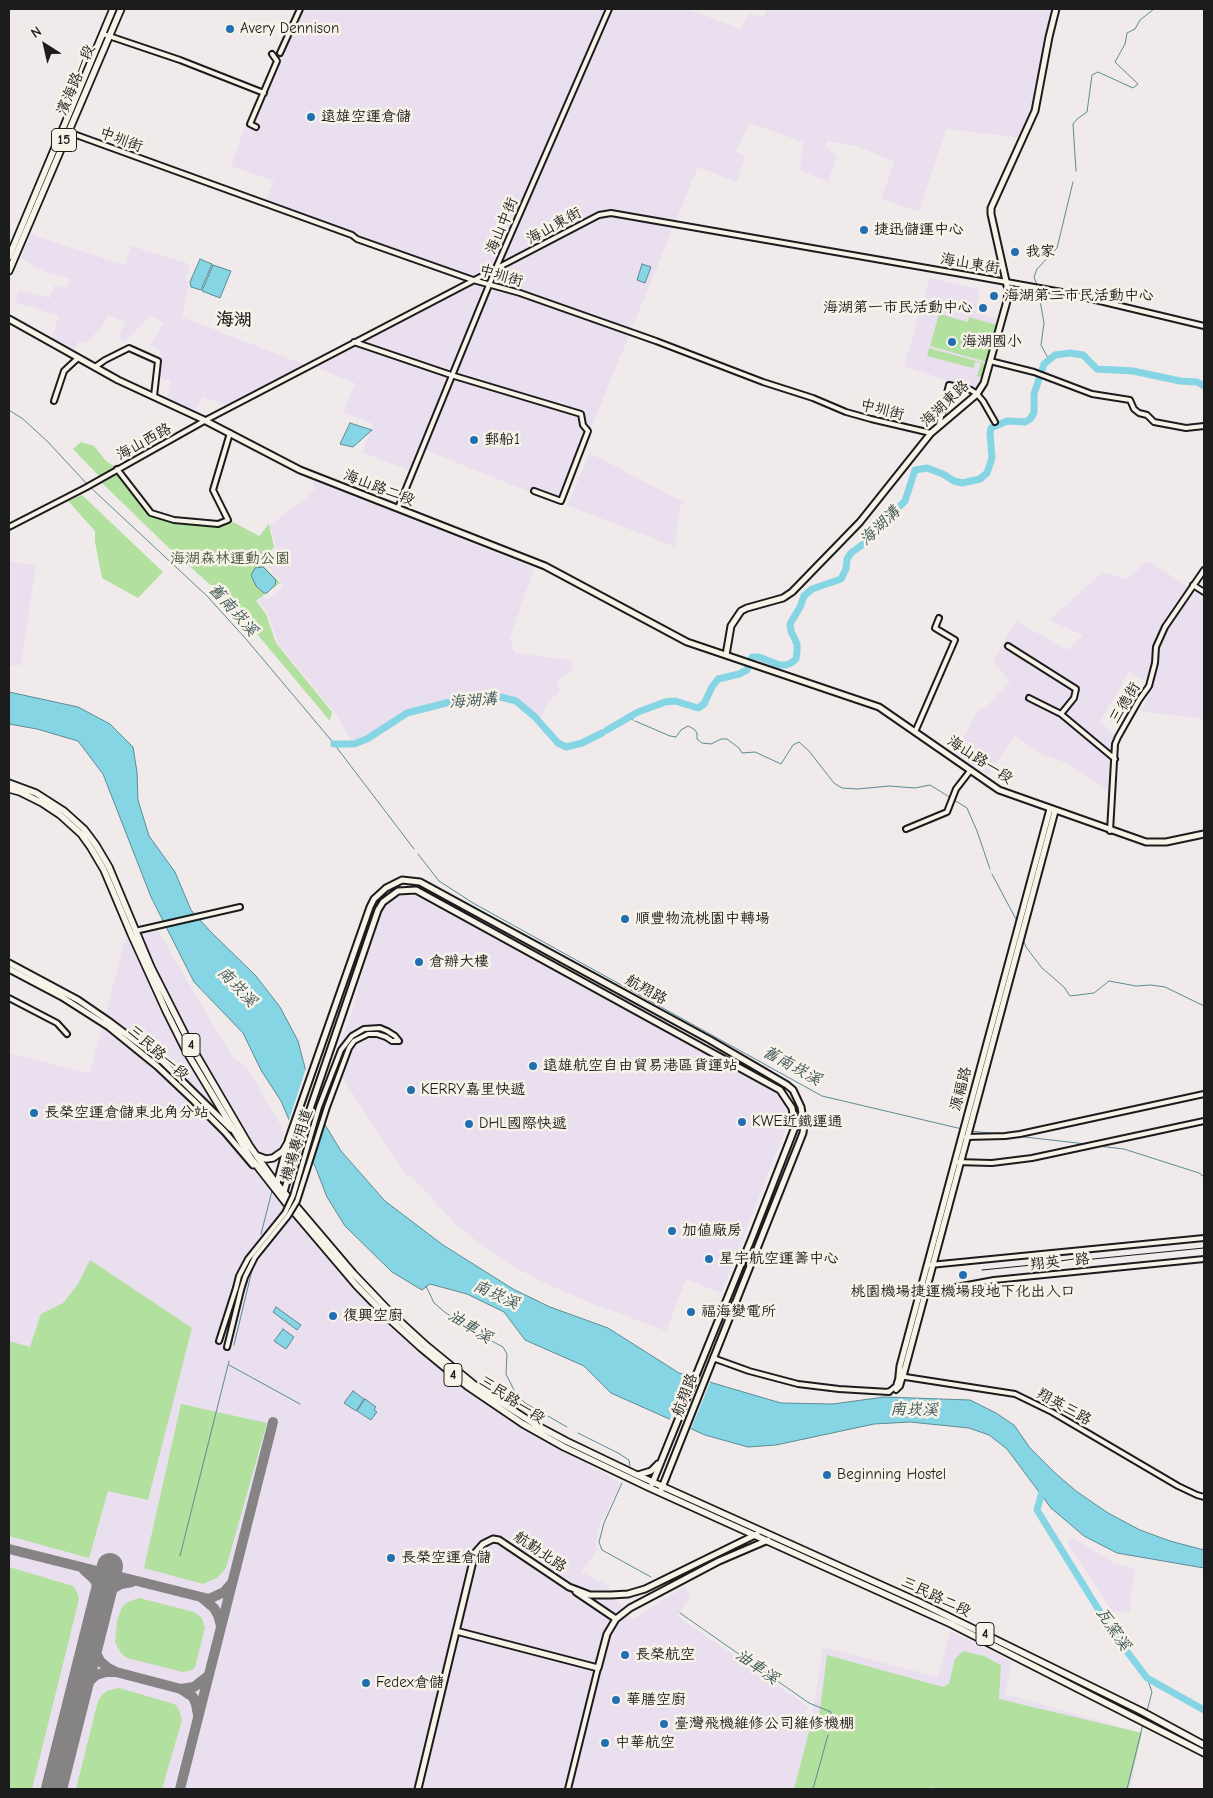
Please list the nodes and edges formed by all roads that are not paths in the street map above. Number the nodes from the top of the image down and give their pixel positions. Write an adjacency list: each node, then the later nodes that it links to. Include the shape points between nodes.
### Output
1 (113, 9): 6 (main road, 濱海路一段 / 15)
2 (120, 9): 6 (main road, 濱海路一段 / 15)
3 (300, 9): 7 (street)
4 (608, 9): 14 (street, 海山中街)
5 (1056, 9): 17 (street, 海湖東路, via 1035,111 991,208)
6 (106, 36): 9 (street); 11 (main road, 濱海路一段 / 15); 12 (main road, 濱海路一段 / 15)
7 (280, 53)
8 (272, 54): 9 (street, via 277,61)
9 (264, 92): 10 (street, via 250,124)
10 (256, 127)
11 (68, 132): 12 (main road, 濱海路一段 / 15); 16 (street, 中圳街)
12 (27, 221): 13 (main road, 濱海路一段 / 15); 15 (main road, 濱海路一段 / 15)
13 (9, 256)
14 (496, 268): 16 (street, 海山東街); 17 (street, 海山東街, via 594,216 611,214); 18 (street, 海山中街)
15 (9, 271)
16 (473, 280): 18 (street, 中圳街); 21 (street, 海山東街)
17 (1007, 282): 20 (street, 海山東街); 23 (street, 海湖東路, via 1008,296)
18 (489, 285): 25 (street, 海山中街); 34 (street, 中圳街, via 656,341 846,412)
19 (9, 319): 22 (street, 海山路二段)
20 (1204, 326)
21 (354, 342): 25 (street); 29 (street, 海山東街)
22 (78, 358): 24 (street, 海山路二段); 28 (street, via 64,371)
23 (990, 361): 26 (street, 海湖東路); 32 (street, via 1047,376 1080,390 1130,400 1134,409 1154,422 1186,428)
24 (95, 367): 27 (street, 海山路二段); 27 (street, via 130,348 158,361)
25 (451, 375): 36 (street, via 581,414 588,431 561,501); 37 (street, 海山中街)
26 (977, 394): 30 (street); 31 (street, 海湖東路); 31 (street, via 949,385)
27 (154, 396): 29 (street, 海山路二段)
28 (54, 401)
29 (206, 420): 33 (street, 海山路二段); 35 (street, 海山西路)
30 (995, 422)
31 (939, 425): 34 (street, 海湖東路)
32 (1204, 426)
33 (230, 433): 35 (street, via 213,490 228,520 218,524 164,518 151,513); 37 (street, 海山路二段, via 300,470)
34 (931, 433): 44 (street, 海湖東路, via 860,522 792,592 784,598 741,611 731,626)
35 (117, 469): 38 (street, 海山西路)
36 (534, 491)
37 (398, 508): 44 (street, 海山路二段, via 546,566 687,642)
38 (9, 527)
39 (1204, 570): 40 (street, 三德街)
40 (1193, 585): 41 (street); 49 (street, 三德街, via 1158,641 1149,686 1118,737)
41 (1204, 592)
42 (939, 618): 48 (street, via 935,628 955,640)
43 (1008, 646): 47 (street, via 1076,689 1074,698)
44 (726, 655): 45 (street, 海山路二段)
45 (750, 663): 48 (street, 海山路一段, via 879,707)
46 (1029, 698): 47 (street)
47 (1061, 714): 49 (street)
48 (915, 732): 50 (street, 海山路一段)
49 (1115, 759): 55 (street, 三德街)
50 (970, 771): 53 (street, 海山路一段, via 998,790); 54 (street, via 956,789 947,812)
51 (9, 783): 58 (main road, 4, via 36,793 84,829 109,867)
52 (9, 789): 65 (main road, 4, via 42,803 60,815 92,848 186,1051)
53 (1053, 810): 55 (street, 海山路一段); 66 (street, 源福路)
54 (906, 828)
55 (1110, 831): 56 (street, 海山路一段, via 1158,843)
56 (1204, 834)
57 (240, 907): 58 (street)
58 (135, 931): 68 (main road, 4, via 190,1044)
59 (9, 963): 65 (street, 三民路一段, via 71,996 163,1062)
60 (9, 969): 70 (street, 三民路一段, via 94,1017 157,1066)
61 (9, 998): 62 (street, via 57,1023)
62 (66, 1034)
63 (1204, 1094): 66 (street, via 1020,1134)
64 (1204, 1121): 69 (street, via 1032,1158 992,1163)
65 (237, 1136): 70 (main road, 4)
66 (964, 1137): 69 (street, 源福路)
67 (288, 1141): 68 (main road, via 283,1151 272,1158); 70 (street, 航翔路); 79 (street, 航翔路, via 374,899 402,880 427,885 718,1044 793,1090 801,1107 803,1133)
68 (256, 1155): 70 (main road, 4)
69 (958, 1162): 75 (street, 源福路)
70 (273, 1184): 71 (main road, 三民路一段 / 4)
71 (282, 1194): 72 (main road, 三民路一段 / 4); 81 (street, 航翔路, via 378,910 398,891 416,890 780,1090 792,1108 795,1127)
72 (287, 1200)
73 (1204, 1238): 75 (street, 翔英一路)
74 (1204, 1259): 76 (street, 翔英一路, via 994,1280)
75 (930, 1265): 76 (street, 源福路)
76 (922, 1293): 80 (street, 源福路)
77 (218, 1341): 78 (street, 機場專用道, bridge, via 239,1276 294,1196 320,1107 341,1050 352,1036 364,1029 387,1031 399,1041 368,1034 354,1041 349,1048 326,1107 297,1201 254,1257 245,1277)
78 (227, 1347)
79 (713, 1360): 80 (street, via 798,1384 839,1389 886,1392 897,1389 902,1382); 84 (street, 航翔路)
80 (901, 1376): 85 (street, 翔英三路, via 1015,1394 1047,1409 1178,1486)
81 (662, 1459): 82 (street, via 651,1471); 83 (street, 航翔路)
82 (637, 1475): 83 (main road, 三民路一段 / 4); 83 (main road, 三民路一段 / 4, via 536,1425 447,1364 392,1314 295,1209 356,1285 388,1318 467,1386 564,1447)
83 (651, 1485): 84 (main road, 三民路一段 / 4)
84 (661, 1490): 86 (main road, 三民路一段 / 4); 87 (main road, 三民路一段 / 4)
85 (1204, 1496)
86 (762, 1531): 87 (street, 航勤北路); 88 (main road, 三民路二段 / 4)
87 (755, 1535): 89 (main road, 三民路一段 / 4); 90 (street, 航勤北路, via 645,1589 628,1594 590,1595)
88 (775, 1536): 89 (street); 94 (main road, 三民路二段 / 4, via 1016,1649)
89 (767, 1540): 91 (street, via 719,1561 630,1608); 95 (main road, 三民路二段 / 4, via 951,1624)
90 (569, 1587): 91 (street); 92 (street, 航勤北路, via 505,1543 493,1539 482,1544 476,1553)
91 (616, 1619): 93 (street, via 607,1634)
92 (456, 1631): 93 (street); 96 (street, 航勤北路)
93 (598, 1668): 97 (street)
94 (1204, 1745)
95 (1204, 1752)
96 (418, 1789)
97 (568, 1789)

